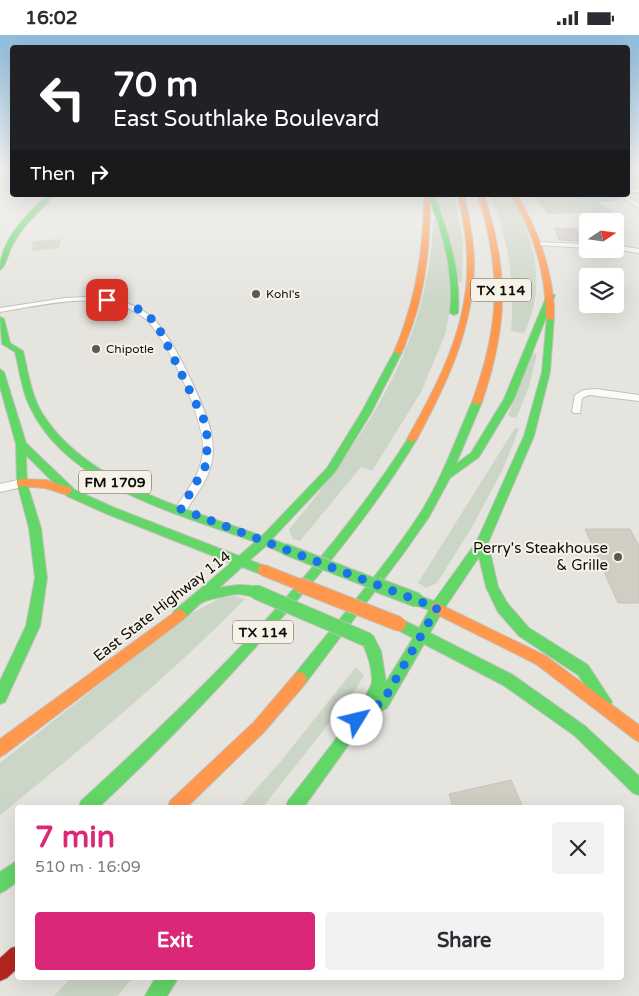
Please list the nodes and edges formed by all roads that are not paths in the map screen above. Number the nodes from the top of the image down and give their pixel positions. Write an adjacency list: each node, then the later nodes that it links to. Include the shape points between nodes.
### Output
1 (31, 215): 11 (main road)
2 (426, 215): 27 (main road, East State Highway 114, via 425,267 398,357 334,465)
3 (438, 215): 20 (main road, via 452,255 456,307 440,364 421,406)
4 (468, 215): 20 (main road, TX 114, via 473,262 468,312 442,383)
5 (489, 215): 22 (main road, TX 114, via 495,232 501,284 496,337 473,418)
6 (525, 215): 7 (main road)
7 (537, 243): 8 (street); 13 (main road)
8 (579, 245)
9 (624, 248): 10 (street)
10 (639, 251)
11 (3, 253): 12 (main road)
12 (0, 268)
13 (551, 295): 22 (main road, via 509,399 476,455); 28 (main road, via 546,372 530,436)
14 (0, 311): 26 (street, via 51,302 95,299 130,306 153,320 207,430 205,467)
15 (0, 319): 16 (main road, FM 1709)
16 (3, 348): 26 (main road, FM 1709, via 19,351 37,413 68,453 131,491)
17 (0, 372): 21 (main road)
18 (639, 398): 19 (street, via 587,392 578,397)
19 (578, 411)
20 (423, 421): 39 (main road, TX 114, via 361,515 252,645 206,695)
21 (21, 445): 23 (main road); 25 (main road, FM 1709)
22 (444, 476): 40 (main road, TX 114, via 425,514 397,555 285,697)
23 (22, 483): 24 (street); 25 (main road, via 55,485); 33 (main road, via 35,527 41,578 33,627)
24 (0, 488)
25 (71, 493): 29 (main road, FM 1709)
26 (181, 509): 27 (main road, FM 1709)
27 (266, 541): 29 (main road, East State Highway 114); 31 (main road, FM 1709, bridge)
28 (482, 543): 31 (main road); 34 (main road, via 492,587 503,608 524,631 583,670)
29 (244, 561): 30 (main road, East State Highway 114); 32 (main road, FM 1709, bridge)
30 (203, 597): 35 (main road, bridge, via 238,589 256,593 368,640 374,651 379,683); 37 (main road, East State Highway 114)
31 (437, 608): 32 (main road); 34 (main road, via 541,660)
32 (422, 636): 35 (main road, via 382,703); 38 (main road, via 508,680 580,731)
33 (0, 697)
34 (610, 710): 36 (main road)
35 (364, 711): 41 (main road)
36 (639, 734)
37 (0, 749)
38 (639, 787)
39 (90, 805)
40 (178, 805)
41 (295, 805)
42 (15, 872): 43 (main road)
43 (0, 885)
44 (15, 958): 45 (main road)
45 (0, 971)
46 (167, 980): 47 (main road)
47 (155, 996)

